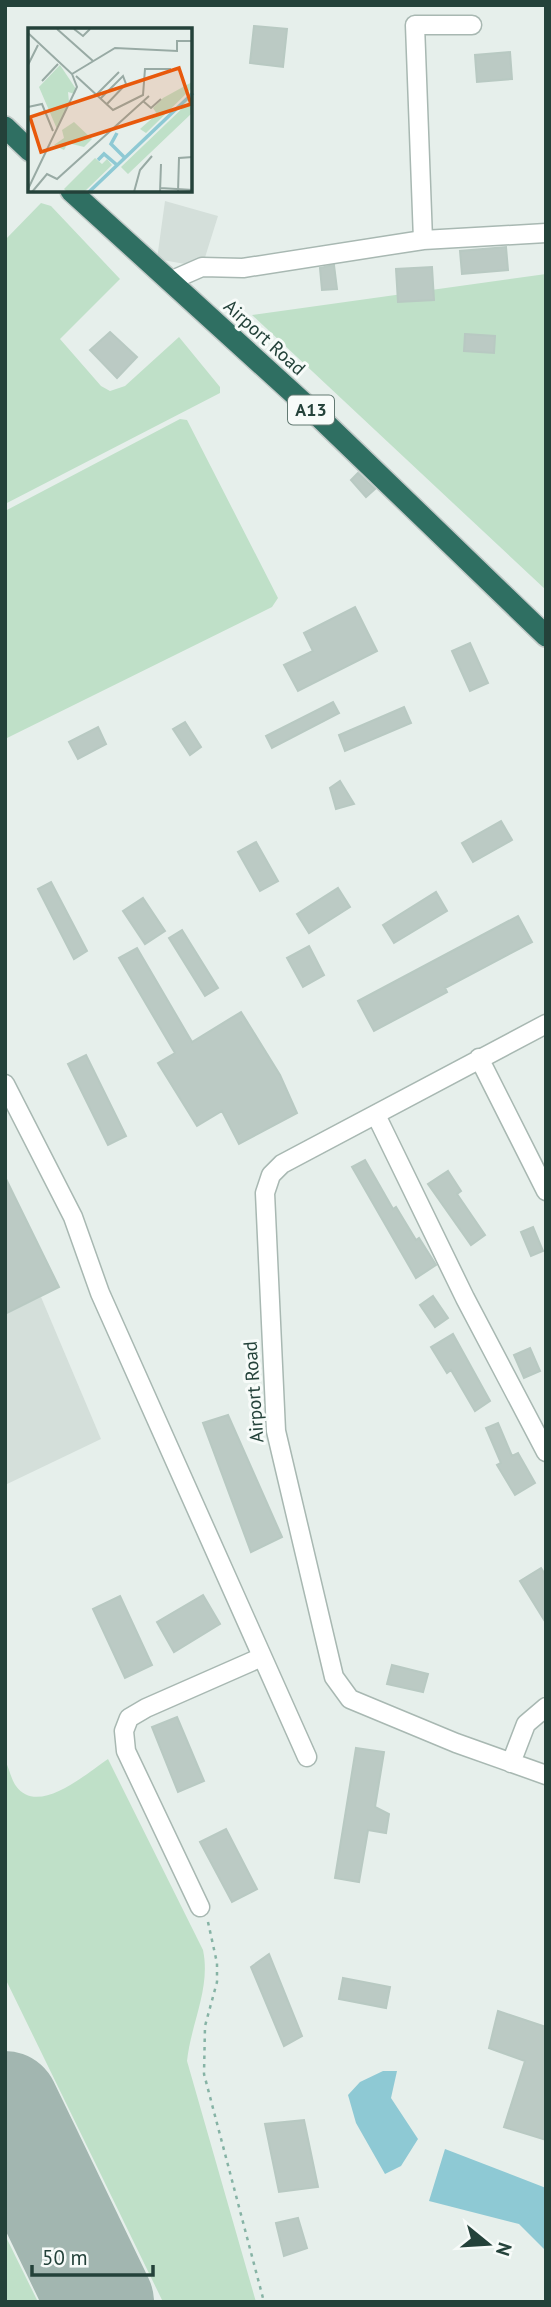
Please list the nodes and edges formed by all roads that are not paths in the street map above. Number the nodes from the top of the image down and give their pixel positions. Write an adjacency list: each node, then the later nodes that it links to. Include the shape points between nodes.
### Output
1 (472, 25): 6 (street, via 415,25)
2 (5, 127): 3 (highway)
3 (28, 149)
4 (72, 192): 7 (highway, Airport Road / A13)
5 (546, 233): 6 (street)
6 (423, 240): 7 (street, via 243,268 202,267)
7 (170, 281): 8 (highway, Airport Road / A13)
8 (546, 636)
9 (546, 1024): 10 (street, Airport Road)
10 (479, 1058): 12 (street, Airport Road); 13 (street)
11 (5, 1084): 15 (street, via 73,1217 100,1293)
12 (376, 1115): 14 (street); 18 (street, Airport Road, via 282,1164 271,1175 265,1193 276,1432 334,1677 350,1699)
13 (546, 1191)
14 (546, 1452)
15 (262, 1657): 17 (street); 20 (street, via 146,1708 129,1718 124,1731 126,1751)
16 (546, 1707): 18 (street, via 526,1724)
17 (307, 1757)
18 (510, 1763): 19 (street, Airport Road)
19 (546, 1775)
20 (200, 1907)

